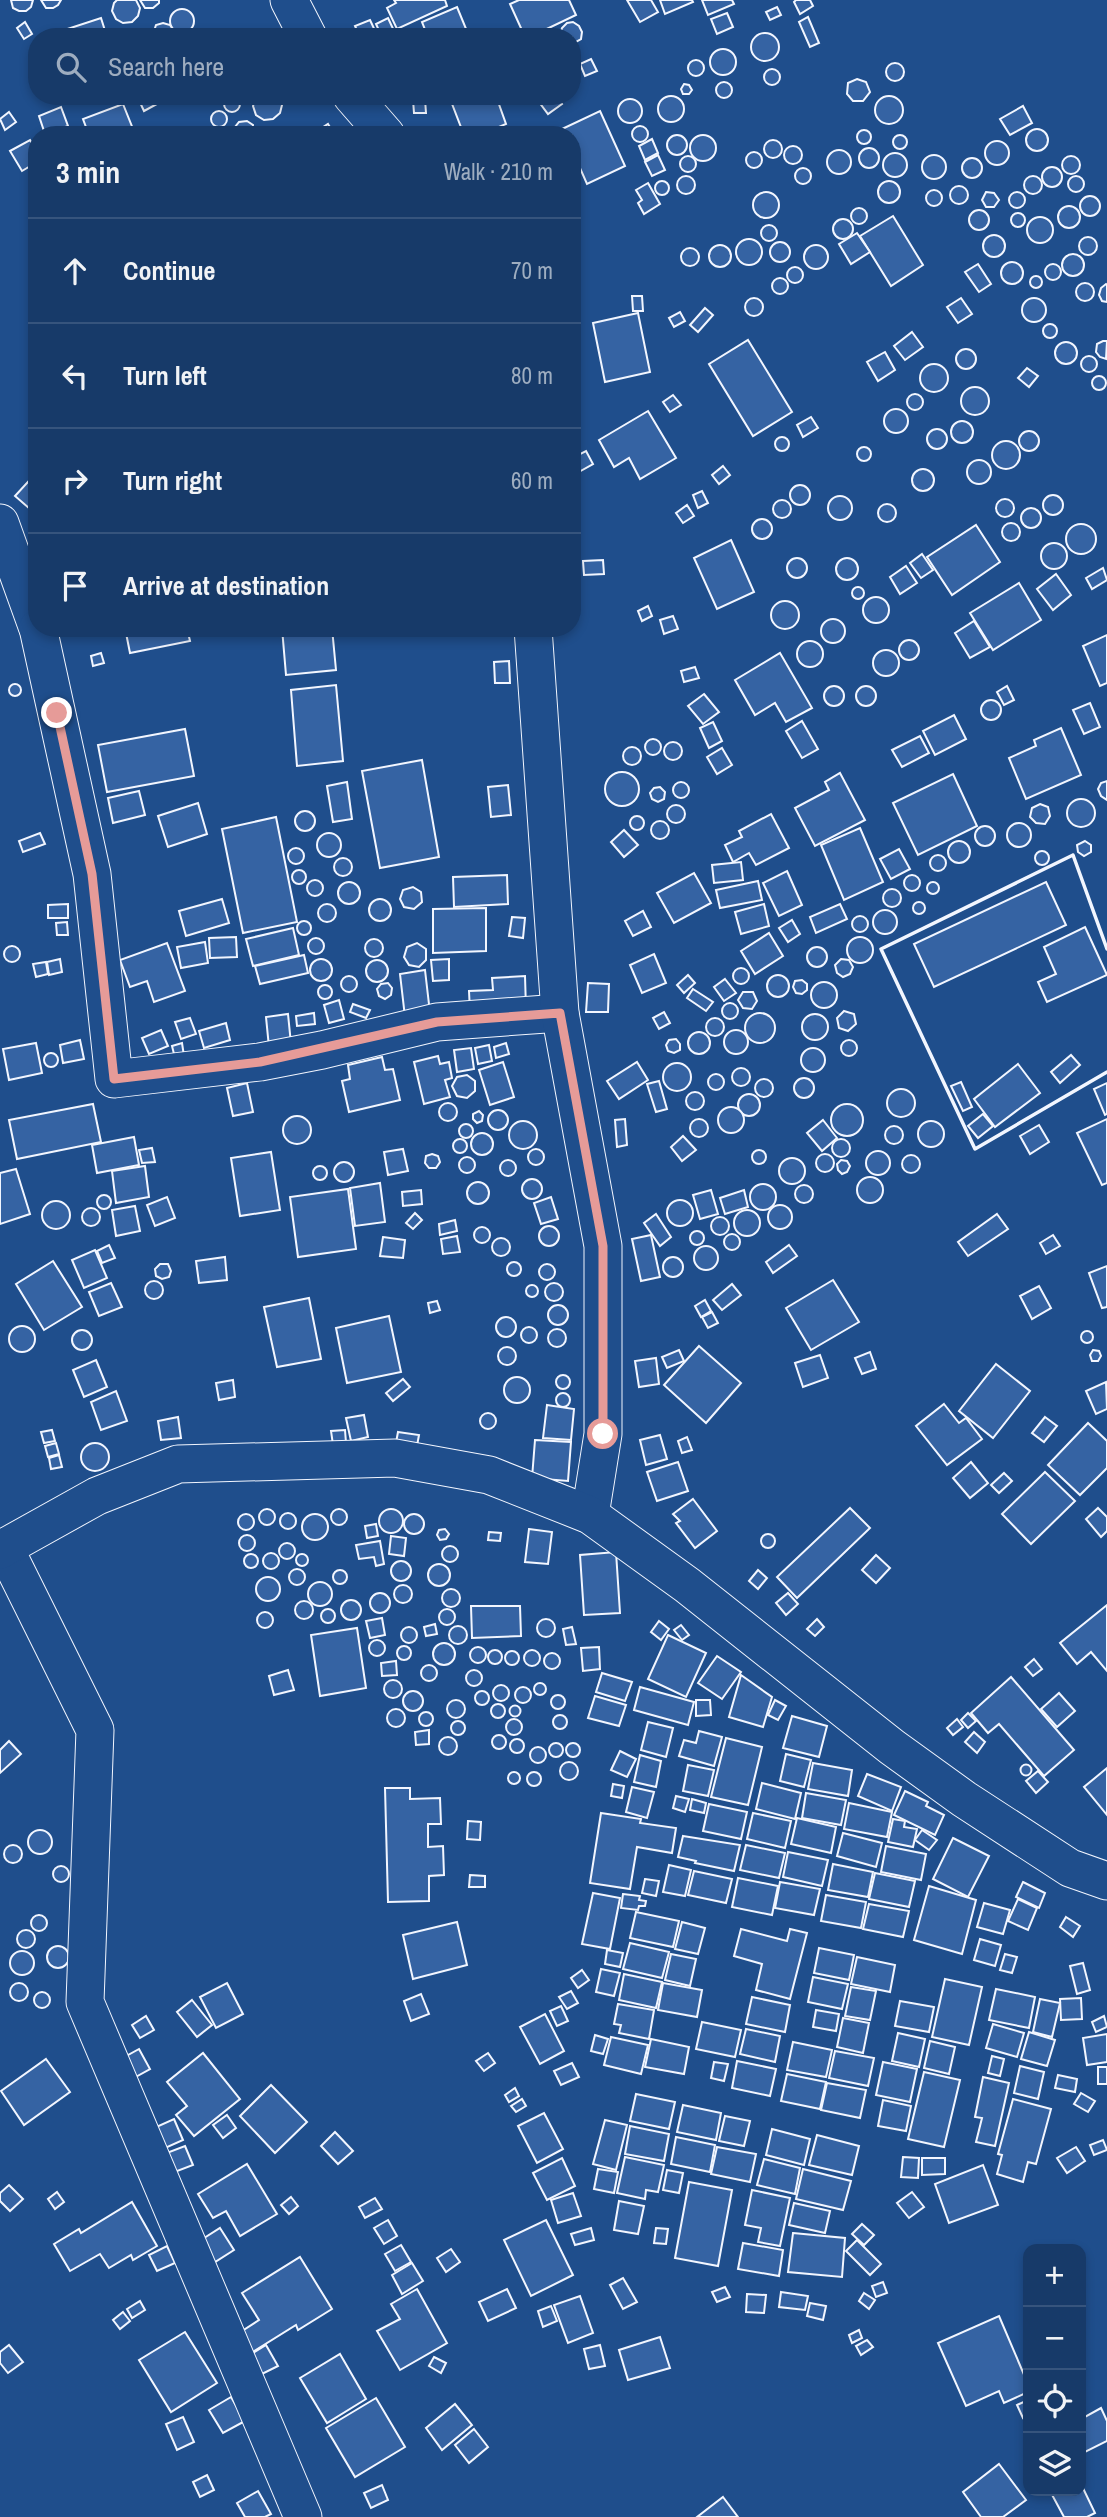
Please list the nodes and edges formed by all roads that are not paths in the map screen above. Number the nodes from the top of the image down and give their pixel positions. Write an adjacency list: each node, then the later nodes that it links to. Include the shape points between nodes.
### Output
1 (289, 0): 2 (street)
2 (303, 28)
3 (360, 105): 4 (street)
4 (378, 126)
5 (0, 523): 6 (street)
6 (28, 602)
7 (39, 637): 9 (street, via 92,874 114,1079 260,1062 437,1022)
8 (534, 637): 9 (street)
9 (560, 1013): 10 (street, via 603,1246 603,1434)
10 (590, 1515): 11 (street, via 489,1475 395,1458 177,1464 97,1496); 12 (street, via 964,1799 1070,1868)
11 (2, 1548): 13 (street, via 95,1730 85,2001)
12 (1107, 1881)
13 (303, 2517)

